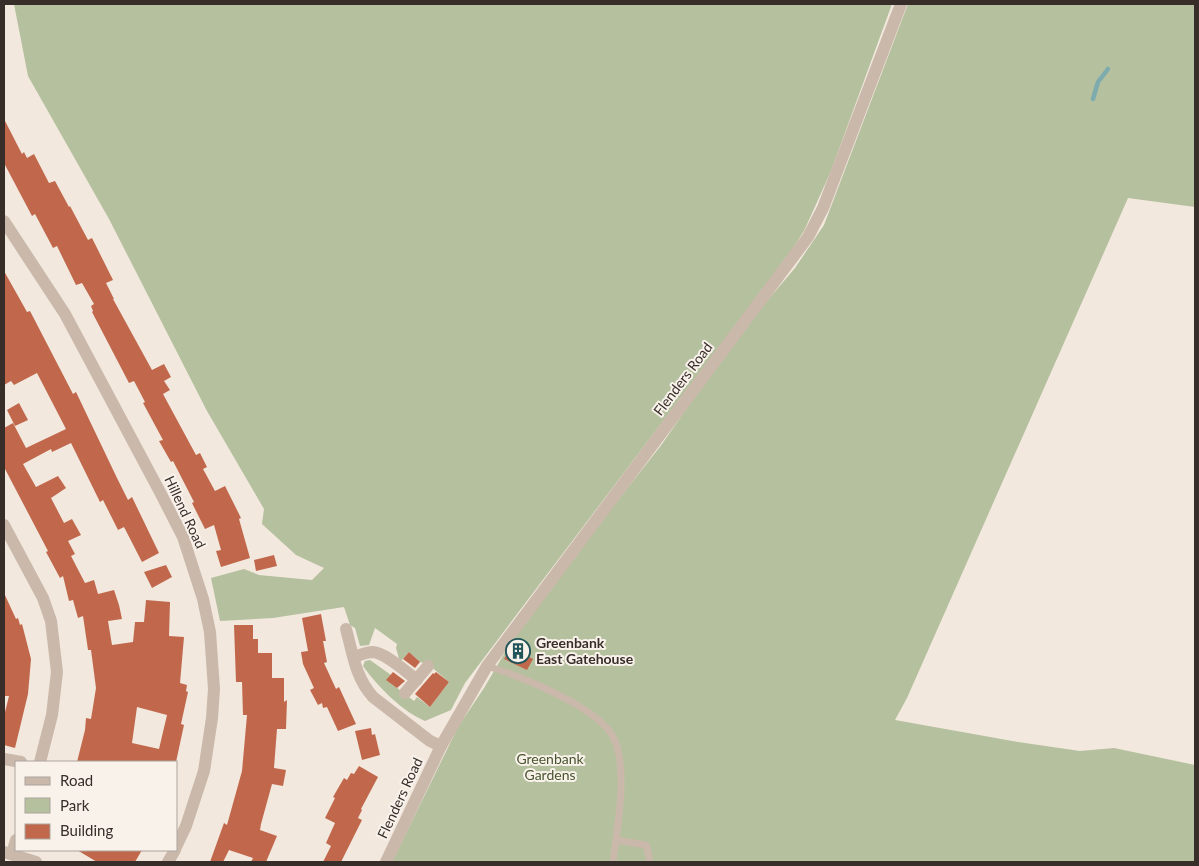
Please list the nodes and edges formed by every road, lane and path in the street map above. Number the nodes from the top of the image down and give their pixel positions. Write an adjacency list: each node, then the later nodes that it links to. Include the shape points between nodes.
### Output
1 (901, 4): 7 (street, Flenders Road, via 823,208 808,237)
2 (4, 221): 13 (street, Hillend Road, via 65,314 161,494 183,537 203,599 210,632 214,690 212,718 204,771)
3 (4, 525): 11 (street, via 43,598 51,621 57,672 52,715)
4 (346, 628): 5 (street)
5 (354, 657): 8 (street, via 375,652); 10 (street, via 358,676 373,697)
6 (428, 666): 8 (street)
7 (487, 666): 10 (street, Flenders Road); 12 (lane, via 573,702 608,729 616,742 620,759)
8 (417, 680): 9 (street)
9 (406, 694)
10 (441, 746): 17 (street, Flenders Road)
11 (40, 761)
12 (616, 840): 18 (lane); 19 (lane, via 646,845)
13 (178, 841)
14 (15, 842): 15 (street)
15 (8, 853): 16 (street)
16 (36, 862)
17 (386, 862)
18 (613, 862)
19 (649, 862)

